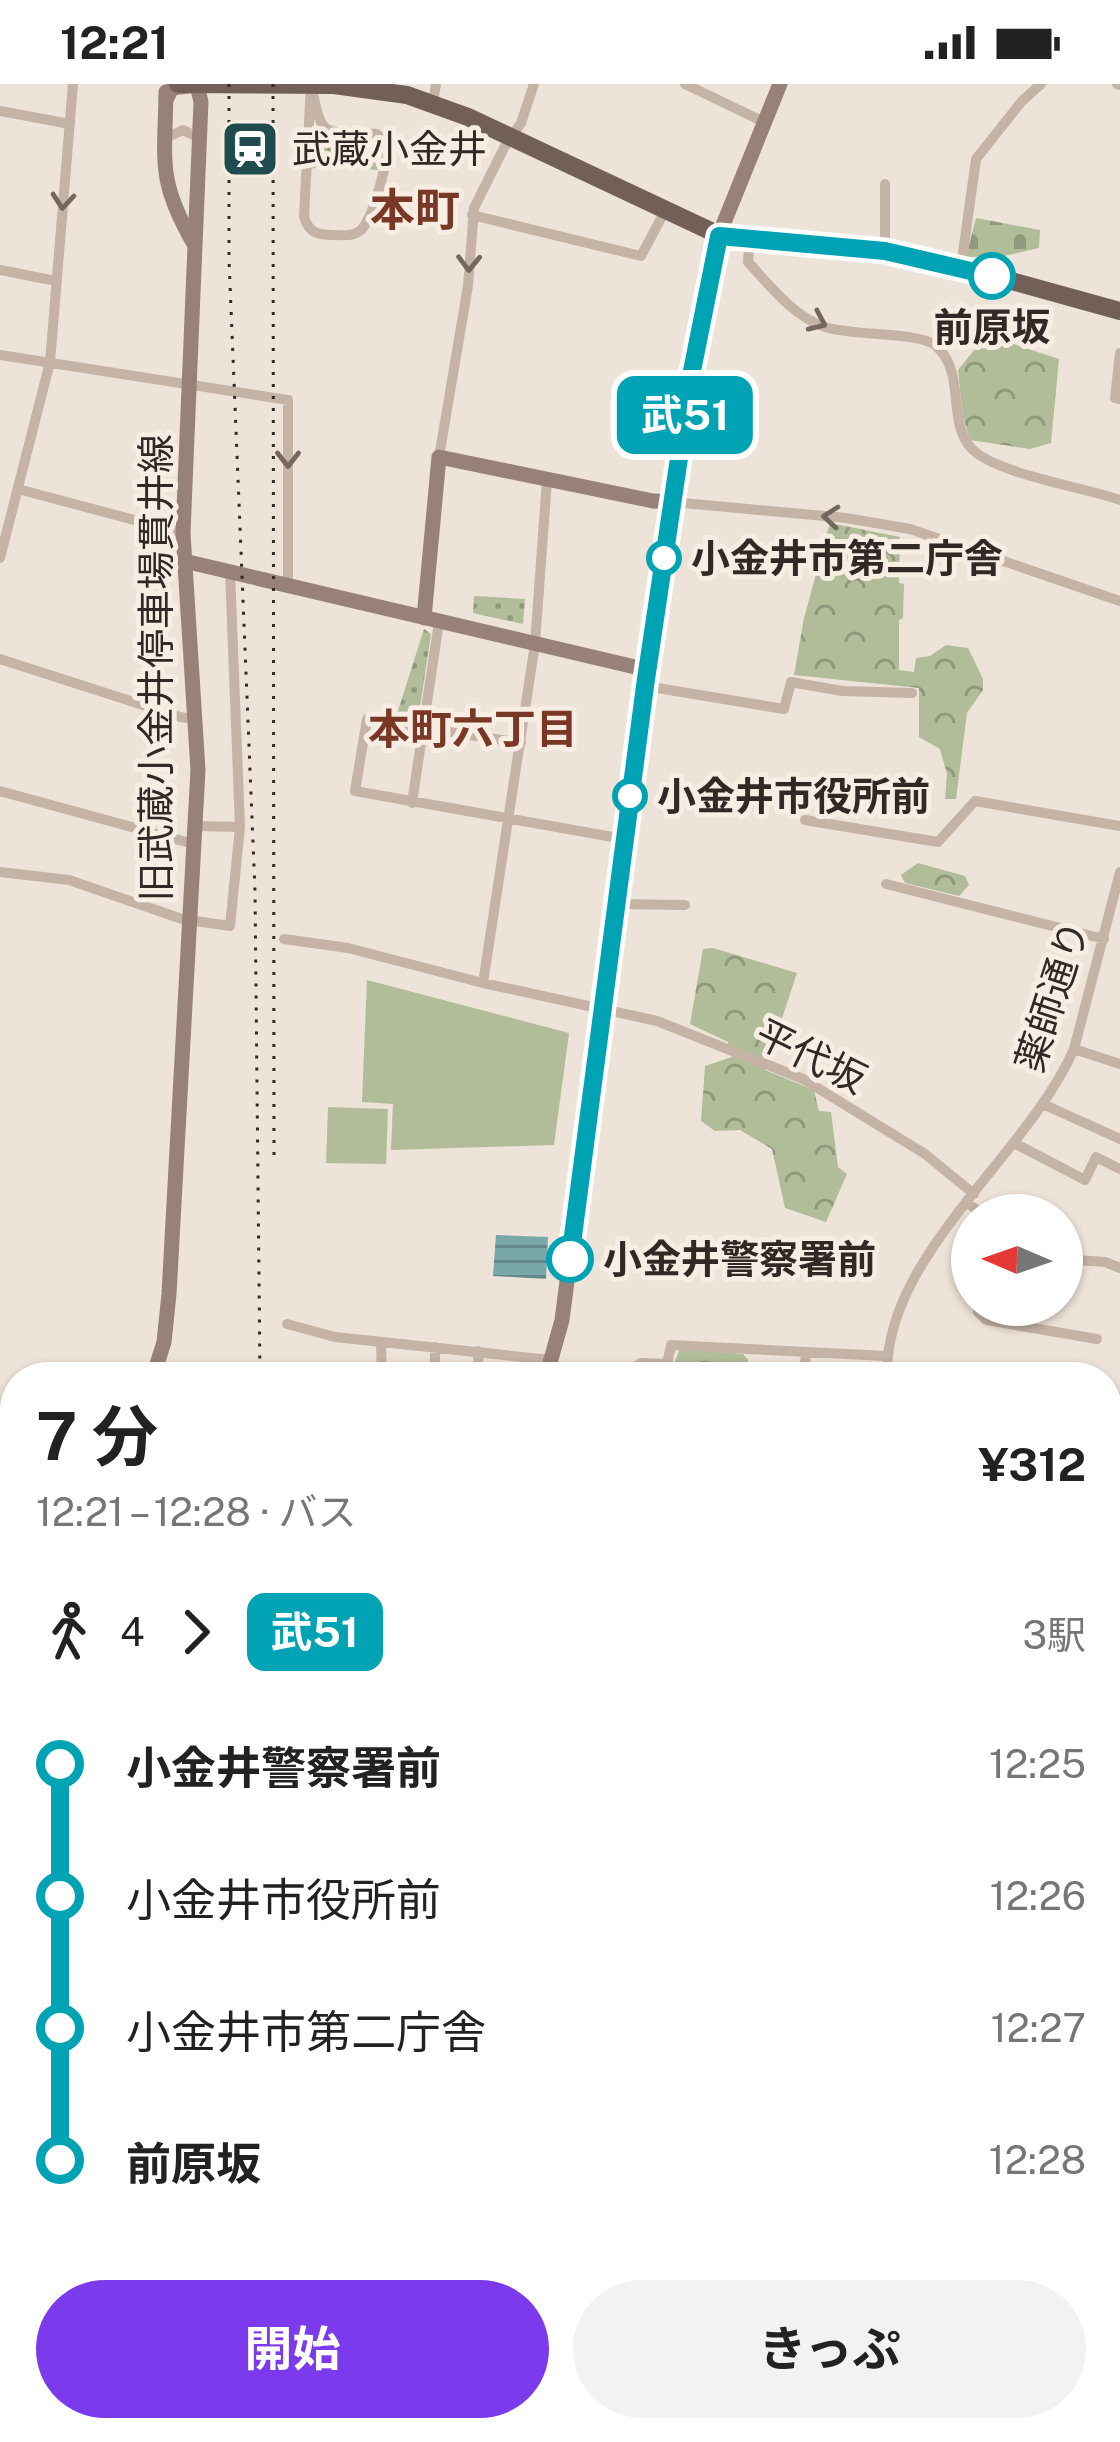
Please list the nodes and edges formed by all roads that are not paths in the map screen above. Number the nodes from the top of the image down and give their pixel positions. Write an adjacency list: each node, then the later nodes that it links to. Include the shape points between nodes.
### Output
1 (73, 84): 12 (street)
2 (311, 84): 7 (main road); 9 (main road); 13 (street, via 317,119); 17 (street)
3 (534, 84): 14 (street)
4 (685, 84): 11 (street)
5 (780, 84): 11 (street)
6 (1040, 84): 27 (street, via 976,159)
7 (197, 85): 8 (main road); 16 (street, 旧武蔵小金井停車場貫井線)
8 (169, 89): 15 (street)
9 (435, 93): 14 (main road)
10 (0, 111): 12 (street)
11 (764, 122): 23 (street)
12 (70, 124): 29 (street, one-way to 29)
13 (333, 133): 17 (street); 17 (street, via 377,134 388,148 356,233 319,235 307,226)
14 (512, 138): 21 (main road); 22 (street)
15 (164, 139): 16 (street, via 187,130); 19 (street)
16 (201, 139): 20 (street, 旧武蔵小金井停車場貫井線)
17 (305, 151)
18 (885, 184): 26 (street)
19 (168, 191): 20 (street); 25 (street)
20 (200, 192): 25 (street, 旧武蔵小金井停車場貫井線)
21 (665, 211): 22 (street, via 641,256); 23 (main road)
22 (472, 215): 36 (street, one-way to 36)
23 (719, 236): 24 (main road); 40 (street)
24 (750, 239): 26 (main road); 39 (street, one-way to 39, via 748,262 803,317 844,333 937,346 952,369 968,445 979,454)
25 (194, 244): 34 (street, 旧武蔵小金井停車場貫井線)
26 (885, 251): 27 (main road)
27 (961, 267): 30 (main road)
28 (0, 270): 29 (street)
29 (56, 281): 33 (street)
30 (1120, 311)
31 (1120, 353): 35 (street)
32 (0, 355): 33 (street)
33 (50, 362): 34 (street); 38 (street)
34 (189, 385): 41 (street, 旧武蔵小金井停車場貫井線); 45 (street, one-way to 45, via 288,400)
35 (1120, 399)
36 (439, 458): 37 (street); 47 (street)
37 (547, 480): 40 (street); 48 (street)
38 (18, 489): 41 (street); 42 (street)
39 (1120, 500)
40 (672, 502): 46 (street, one-way to 40, via 910,529); 50 (street)
41 (183, 533): 43 (street, 旧武蔵小金井停車場貫井線)
42 (0, 558)
43 (184, 561): 44 (street); 52 (street, 旧武蔵小金井停車場貫井線)
44 (230, 572): 45 (street); 60 (street)
45 (287, 585): 47 (street)
46 (1120, 601)
47 (432, 620): 48 (street); 53 (street)
48 (535, 644): 50 (street); 54 (street)
49 (0, 659): 52 (street)
50 (646, 678): 51 (street, via 784,709 790,682); 62 (street)
51 (912, 693)
52 (195, 718): 61 (street, 旧武蔵小金井停車場貫井線)
53 (424, 726): 54 (street); 56 (street); 56 (street, via 367,719 356,790)
54 (521, 743): 57 (street)
55 (0, 791): 61 (street)
56 (412, 803): 57 (street)
57 (509, 819): 62 (street); 71 (street)
58 (805, 820): 59 (street, via 938,842 975,801)
59 (1120, 826)
60 (240, 827): 61 (street); 68 (street, via 230,926)
61 (194, 835): 68 (street, 旧武蔵小金井停車場貫井線)
62 (624, 839): 66 (street)
63 (0, 872): 68 (street, via 69,880)
64 (1120, 872): 70 (street, 薬師通り)
65 (886, 884): 70 (street)
66 (616, 904): 67 (street); 72 (street)
67 (685, 905)
68 (190, 921): 92 (street, 旧武蔵小金井停車場貫井線)
69 (284, 939): 71 (street, 平代坂)
70 (1104, 939): 73 (street, 薬師通り)
71 (483, 983): 72 (street, 平代坂)
72 (602, 1011): 79 (street, 平代坂, via 657,1021 803,1079 912,1145); 97 (street)
73 (1074, 1048): 74 (street); 75 (street, 薬師通り)
74 (1120, 1064)
75 (1045, 1106): 76 (street); 77 (street, 薬師通り)
76 (1120, 1139)
77 (1016, 1144): 78 (street, via 1085,1180 1096,1157); 80 (street, 薬師通り)
78 (1120, 1169)
79 (966, 1194)
80 (973, 1194)
81 (951, 1222): 91 (street, 薬師通り, via 907,1290)
82 (1083, 1260): 83 (street)
83 (1120, 1268)
84 (287, 1324): 87 (street)
85 (1021, 1326): 86 (street)
86 (1097, 1339)
87 (381, 1342): 88 (street); 93 (street)
88 (435, 1348): 89 (street); 94 (street)
89 (478, 1351): 95 (street); 96 (street)
90 (806, 1352): 91 (street); 98 (street, via 671,1345); 99 (street)
91 (886, 1356): 100 (street, 薬師通り)
92 (158, 1362)
93 (382, 1362)
94 (435, 1362)
95 (478, 1362)
96 (523, 1362)
97 (550, 1362)
98 (667, 1362)
99 (805, 1362)
100 (886, 1362)

